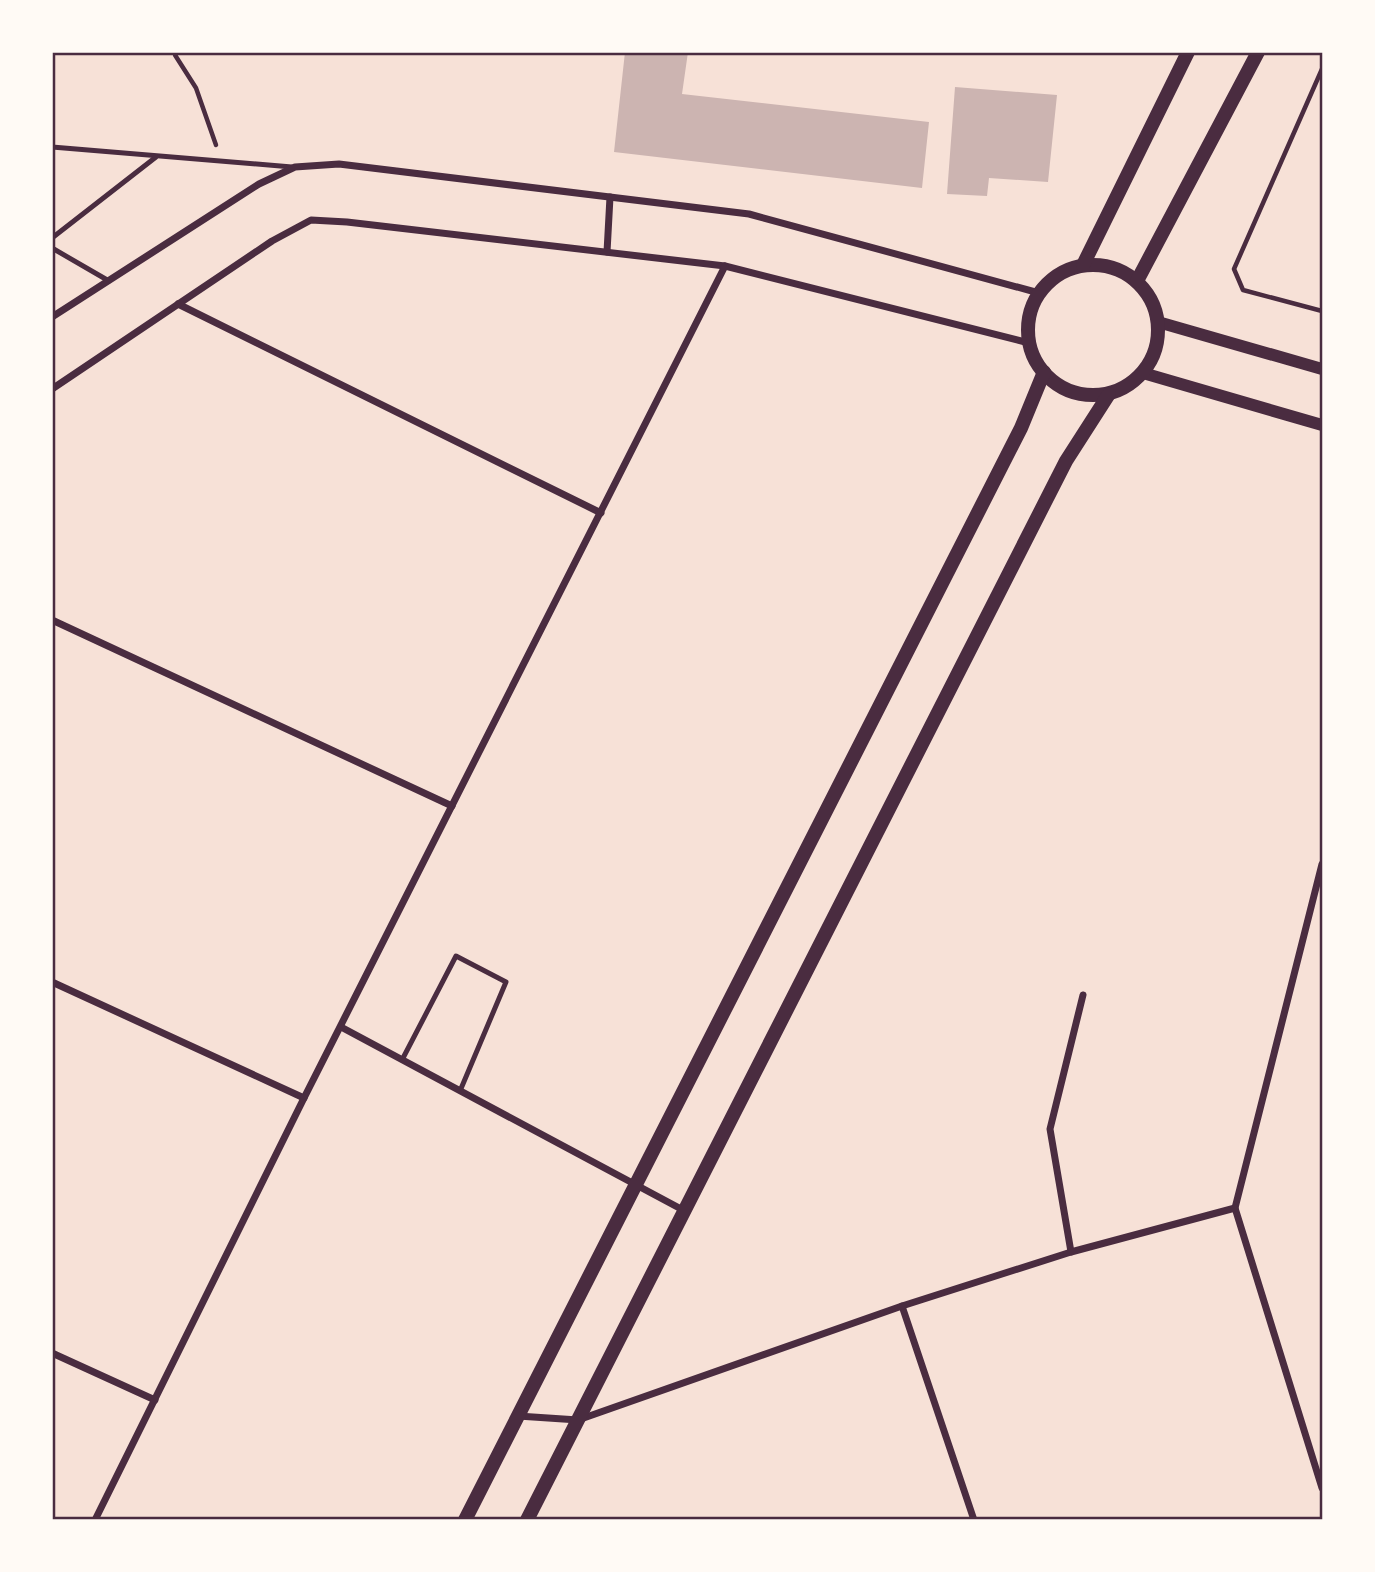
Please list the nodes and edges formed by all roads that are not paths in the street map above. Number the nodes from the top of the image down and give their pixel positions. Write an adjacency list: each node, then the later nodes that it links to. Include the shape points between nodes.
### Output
1 (1188, 52): 10 (main road)
2 (1258, 52): 13 (main road)
3 (52, 147): 4 (lane)
4 (156, 157): 5 (lane); 7 (lane)
5 (295, 167): 6 (street, via 339,164); 12 (street, via 259,184)
6 (610, 197): 9 (street); 14 (street, via 749,214)
7 (52, 238)
8 (52, 248): 12 (lane)
9 (607, 252): 11 (street); 15 (street, via 311,220)
10 (1083, 265): 13 (main road, via 1121,270); 14 (main road, via 1058,275)
11 (725, 266): 18 (street); 25 (street)
12 (109, 281): 16 (street)
13 (1137, 281): 17 (main road)
14 (1039, 293): 18 (main road, via 1031,309)
15 (178, 304): 22 (street); 25 (street)
16 (52, 317)
17 (1158, 322): 19 (street); 21 (main road, via 1156,349)
18 (1029, 342): 20 (main road)
19 (1322, 369)
20 (1044, 372): 23 (main road, via 1073,392); 35 (main road, via 1021,428)
21 (1143, 373): 23 (main road); 24 (street)
22 (52, 389)
23 (1108, 394): 37 (main road, via 1066,461)
24 (1322, 425)
25 (601, 513): 27 (street)
26 (52, 620): 27 (street)
27 (452, 806): 31 (street)
28 (1322, 864): 36 (street)
29 (52, 982): 34 (street)
30 (1083, 995): 38 (street, via 1050,1129)
31 (341, 1027): 32 (street); 34 (street)
32 (402, 1060): 33 (street); 33 (lane, via 456,956 506,982)
33 (460, 1091): 35 (street)
34 (304, 1098): 41 (street)
35 (634, 1186): 37 (street); 42 (main road)
36 (1235, 1208): 38 (street); 44 (street)
37 (683, 1210): 43 (main road)
38 (1071, 1252): 39 (street)
39 (902, 1306): 43 (street); 48 (street)
40 (52, 1353): 41 (street)
41 (155, 1400): 45 (street)
42 (518, 1416): 43 (street); 46 (main road)
43 (578, 1420): 47 (main road)
44 (1322, 1488)
45 (95, 1520)
46 (465, 1520)
47 (527, 1520)
48 (974, 1520)

